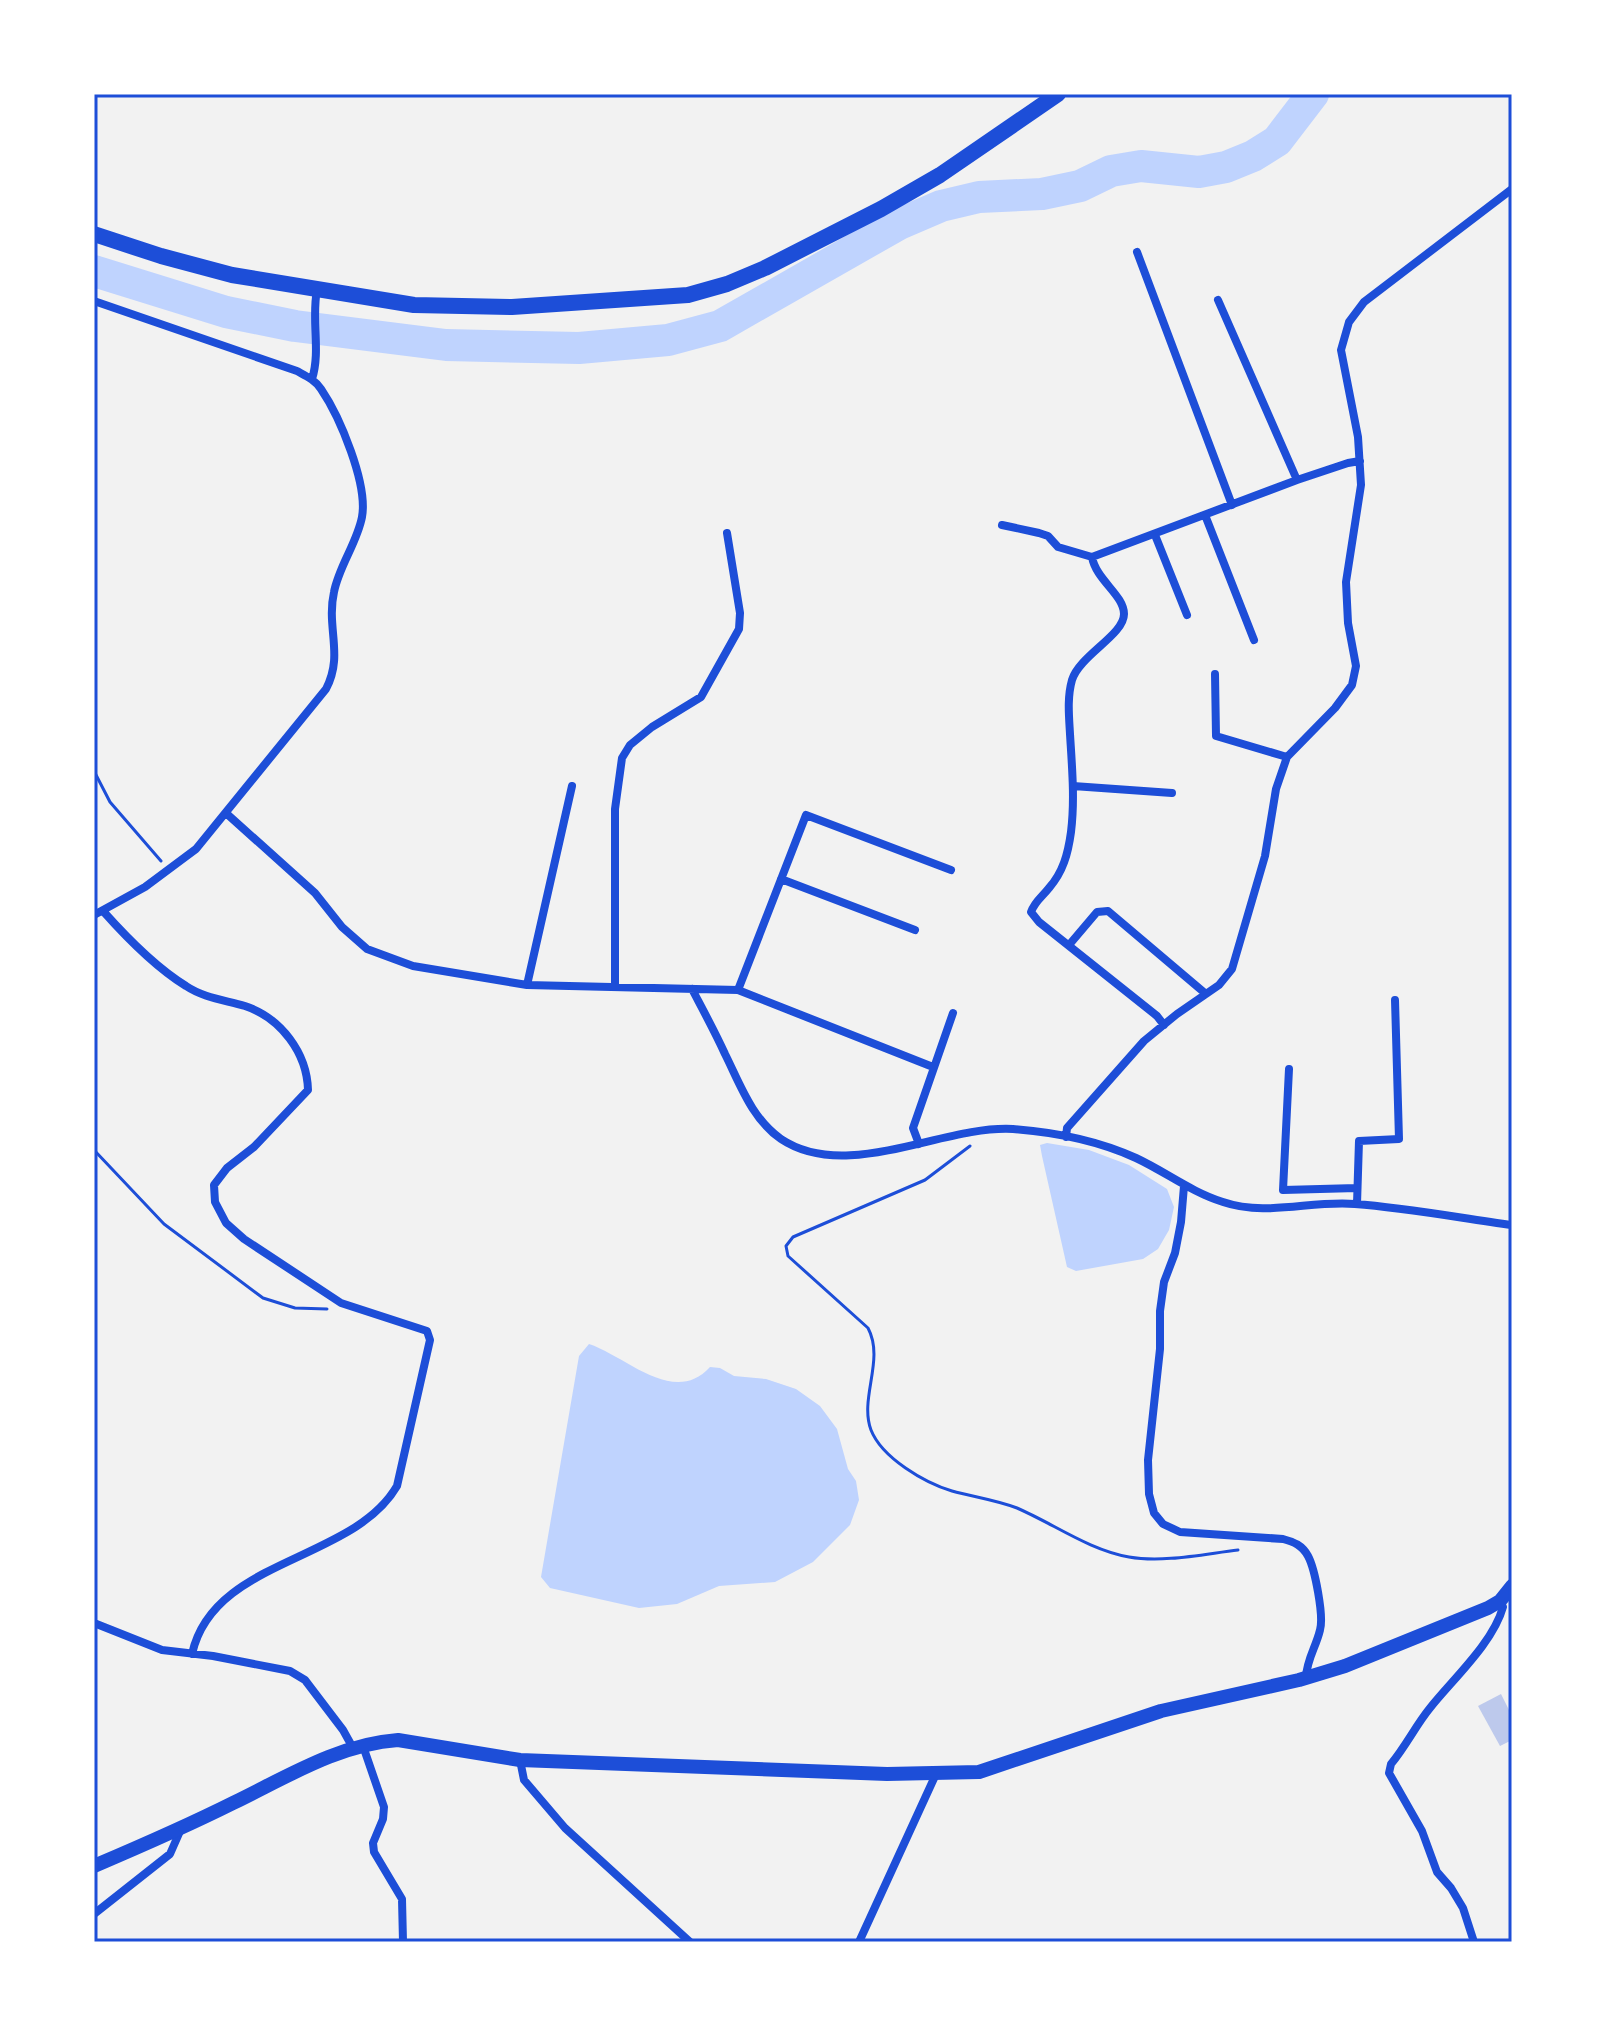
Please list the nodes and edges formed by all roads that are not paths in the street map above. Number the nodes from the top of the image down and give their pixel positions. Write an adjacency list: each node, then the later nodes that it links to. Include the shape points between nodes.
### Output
1 (1058, 94): 5 (main road, via 881,209 765,268 688,295 512,307 414,305)
2 (1512, 189): 9 (street, via 1364,302 1349,322 1341,350)
3 (94, 234): 5 (main road, via 232,275)
4 (1137, 252): 11 (street)
5 (317, 290): 8 (street)
6 (1218, 300): 10 (street)
7 (94, 301): 8 (street)
8 (312, 379): 24 (street, via 340,428 362,493 362,517 334,592 334,673)
9 (1360, 461): 10 (street); 20 (street, via 1346,582 1356,666 1352,685)
10 (1297, 480): 11 (street)
11 (1232, 505): 12 (street)
12 (1205, 515): 15 (street); 18 (street)
13 (1002, 525): 16 (street, via 1048,536 1058,547)
14 (727, 533): 31 (street, via 739,629 701,697 652,727 622,758 615,809)
15 (1155, 535): 16 (street); 17 (street)
16 (1092, 557): 22 (street, via 1098,576 1123,606 1124,618 1073,677 1068,697)
17 (1187, 615)
18 (1254, 640)
19 (1215, 674): 20 (street, via 1216,736)
20 (1287, 757): 34 (street, via 1232,969)
21 (572, 786): 30 (street)
22 (1073, 786): 23 (street); 29 (street, via 1067,858 1031,912)
23 (1172, 793)
24 (227, 814): 27 (street, via 169,870); 30 (street, via 315,893 367,949 413,966)
25 (951, 870): 26 (street, via 806,815)
26 (781, 879): 28 (street); 33 (street)
27 (98, 913): 49 (street, via 185,986 248,1007 278,1025 298,1048 308,1090 214,1185 215,1202 226,1223 341,1303 427,1331 430,1340 397,1486 387,1502 370,1518 230,1596 195,1637)
28 (915, 930)
29 (1069, 945): 34 (street, via 1097,912 1108,911); 37 (street)
30 (527, 985): 31 (street)
31 (615, 987): 32 (street)
32 (692, 989): 33 (street); 41 (street, via 759,1119 782,1139 806,1150 844,1155)
33 (738, 990): 38 (street)
34 (1206, 994): 37 (street)
35 (1395, 1000): 43 (street, via 1399,1139 1359,1141)
36 (953, 1013): 38 (street)
37 (1164, 1025): 40 (street, via 1067,1128)
38 (933, 1067): 41 (street, via 913,1128)
39 (1289, 1069): 43 (street, via 1283,1190)
40 (1066, 1137): 41 (street, via 987,1130); 42 (street, via 1128,1155)
41 (919, 1144)
42 (1184, 1186): 44 (street, via 1253,1209); 50 (street, via 1160,1311 1149,1494 1154,1513 1180,1532 1298,1544 1309,1557 1322,1615)
43 (1357, 1188): 44 (street)
44 (1357, 1204): 45 (street)
45 (1512, 1225)
46 (1512, 1586): 47 (main road)
47 (1500, 1601): 50 (main road); 60 (street, via 1499,1622 1428,1710 1389,1773 1422,1831 1437,1872 1463,1908)
48 (94, 1623): 49 (street, via 162,1650)
49 (192, 1654): 51 (street, via 299,1676)
50 (1306, 1677): 53 (main road, via 1161,1711 979,1772)
51 (358, 1747): 52 (main road, via 398,1740); 54 (main road); 57 (street, via 384,1807 374,1852 402,1899)
52 (520, 1760): 53 (main road); 58 (street, via 524,1780 565,1828)
53 (936, 1774): 59 (street)
54 (181, 1829): 55 (main road); 56 (street, via 170,1854)
55 (94, 1866)
56 (94, 1914)
57 (403, 1942)
58 (690, 1942)
59 (859, 1942)
60 (1474, 1942)

